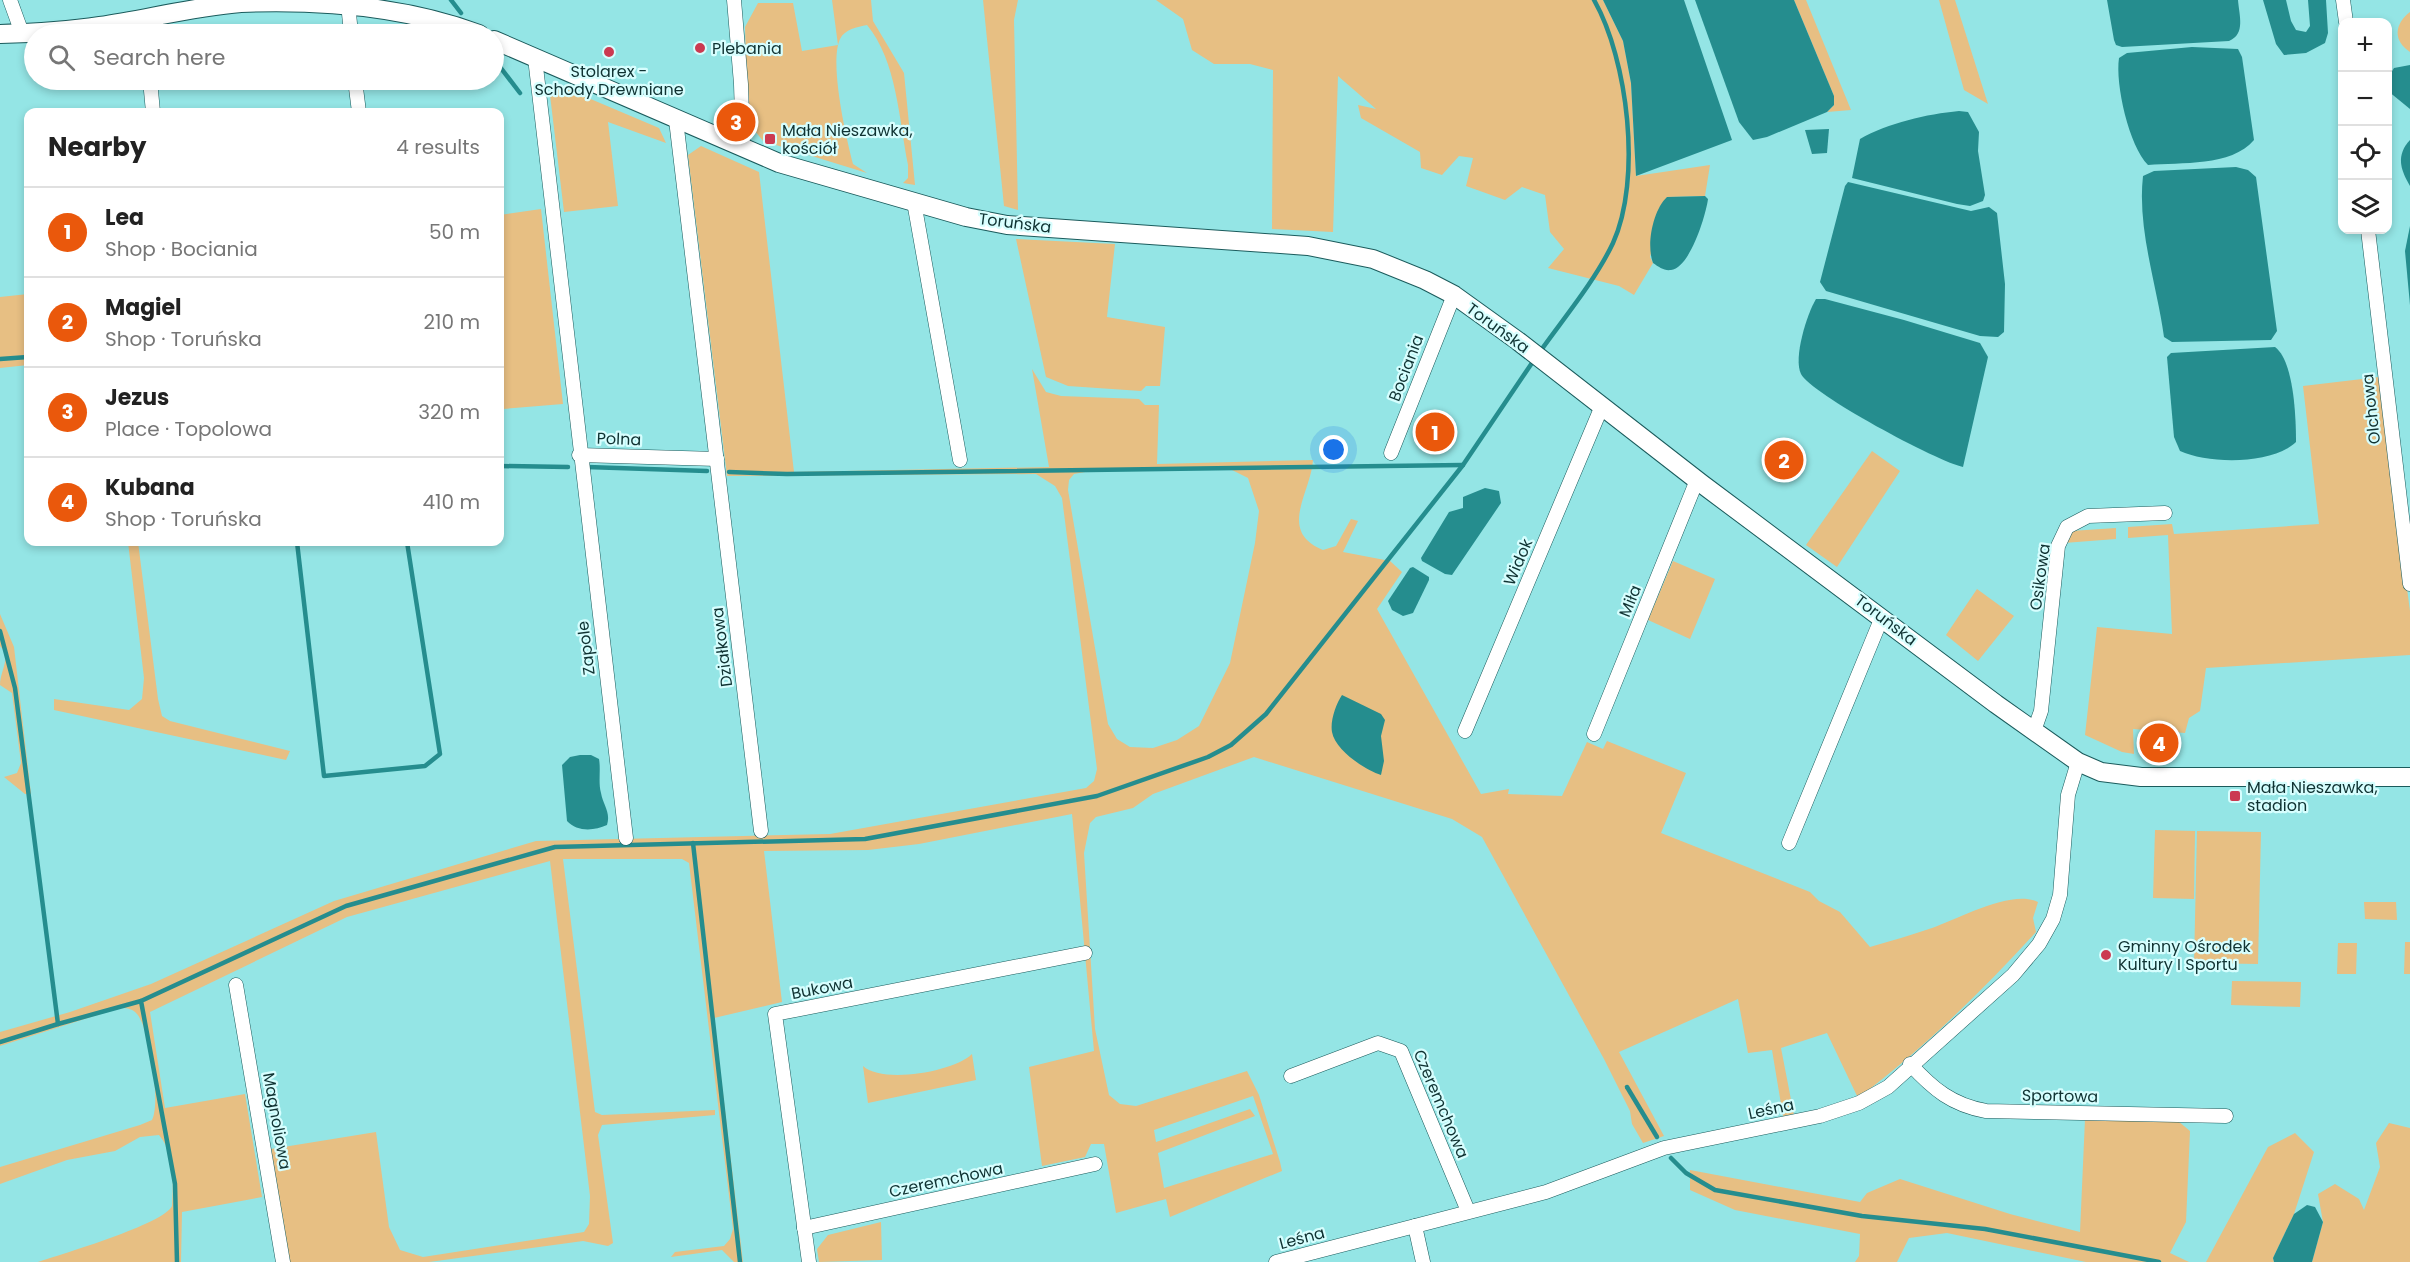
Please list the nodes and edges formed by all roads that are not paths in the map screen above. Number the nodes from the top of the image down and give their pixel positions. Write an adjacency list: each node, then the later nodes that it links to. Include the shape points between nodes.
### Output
1 (10, 0): 9 (street)
2 (734, 0): 19 (street)
3 (2343, 0): 5 (street)
4 (348, 3): 6 (main road, via 242,2); 7 (street); 8 (main road, via 401,11)
5 (2345, 18)
6 (153, 24)
7 (350, 24)
8 (445, 24)
9 (21, 33): 10 (main road); 11 (main road)
10 (24, 33)
11 (0, 34)
12 (504, 44): 13 (main road, Toruńska)
13 (535, 58): 18 (main road, Toruńska); 25 (street, Polna)
14 (151, 90): 16 (street)
15 (357, 90): 17 (street)
16 (153, 108)
17 (359, 108)
18 (676, 120): 19 (main road, Toruńska); 26 (street)
19 (743, 149): 20 (main road, Toruńska, via 810,174)
20 (914, 202): 22 (main road, Toruńska, via 1007,225 1329,249 1400,269); 27 (street)
21 (2368, 234): 30 (street, Olchowa)
22 (1454, 295): 23 (main road, Toruńska); 24 (street, Bociania)
23 (1602, 406): 28 (main road, Toruńska); 32 (street, Widok)
24 (1391, 453)
25 (579, 454): 26 (street, Polna); 38 (street, Zapole)
26 (717, 459): 37 (street, Działkowa)
27 (960, 460)
28 (1697, 480): 31 (main road, Toruńska); 34 (street, Miła)
29 (2165, 513): 33 (street, Osikowa, via 2088,516 2067,527 2058,546 2041,711)
30 (2410, 584)
31 (1882, 617): 33 (main road, Toruńska); 39 (street)
32 (1465, 731)
33 (2034, 731): 35 (main road, Toruńska)
34 (1594, 734)
35 (2078, 762): 36 (main road, Toruńska, via 2110,774 2149,778); 42 (street, Leśna, via 2068,795 2060,895 2053,919 2039,944 2013,975)
36 (2410, 777)
37 (761, 831)
38 (626, 838)
39 (1789, 843)
40 (1085, 953): 48 (street, Bukowa, via 775,1014)
41 (236, 985): 49 (street, Magnoliowa)
42 (1910, 1064): 44 (street, Sportowa, via 1934,1090 1977,1110); 46 (street, Leśna, via 1888,1087 1842,1108 1664,1148 1546,1192)
43 (1291, 1076): 46 (street, Czeremchowa, via 1378,1043 1401,1051)
44 (2226, 1116)
45 (1095, 1164): 48 (street, Czeremchowa)
46 (1468, 1211): 47 (street, Leśna)
47 (1414, 1226): 51 (street, Leśna); 52 (street)
48 (804, 1228): 50 (street, Bukowa)
49 (284, 1262)
50 (808, 1262)
51 (1276, 1262)
52 (1423, 1262)

